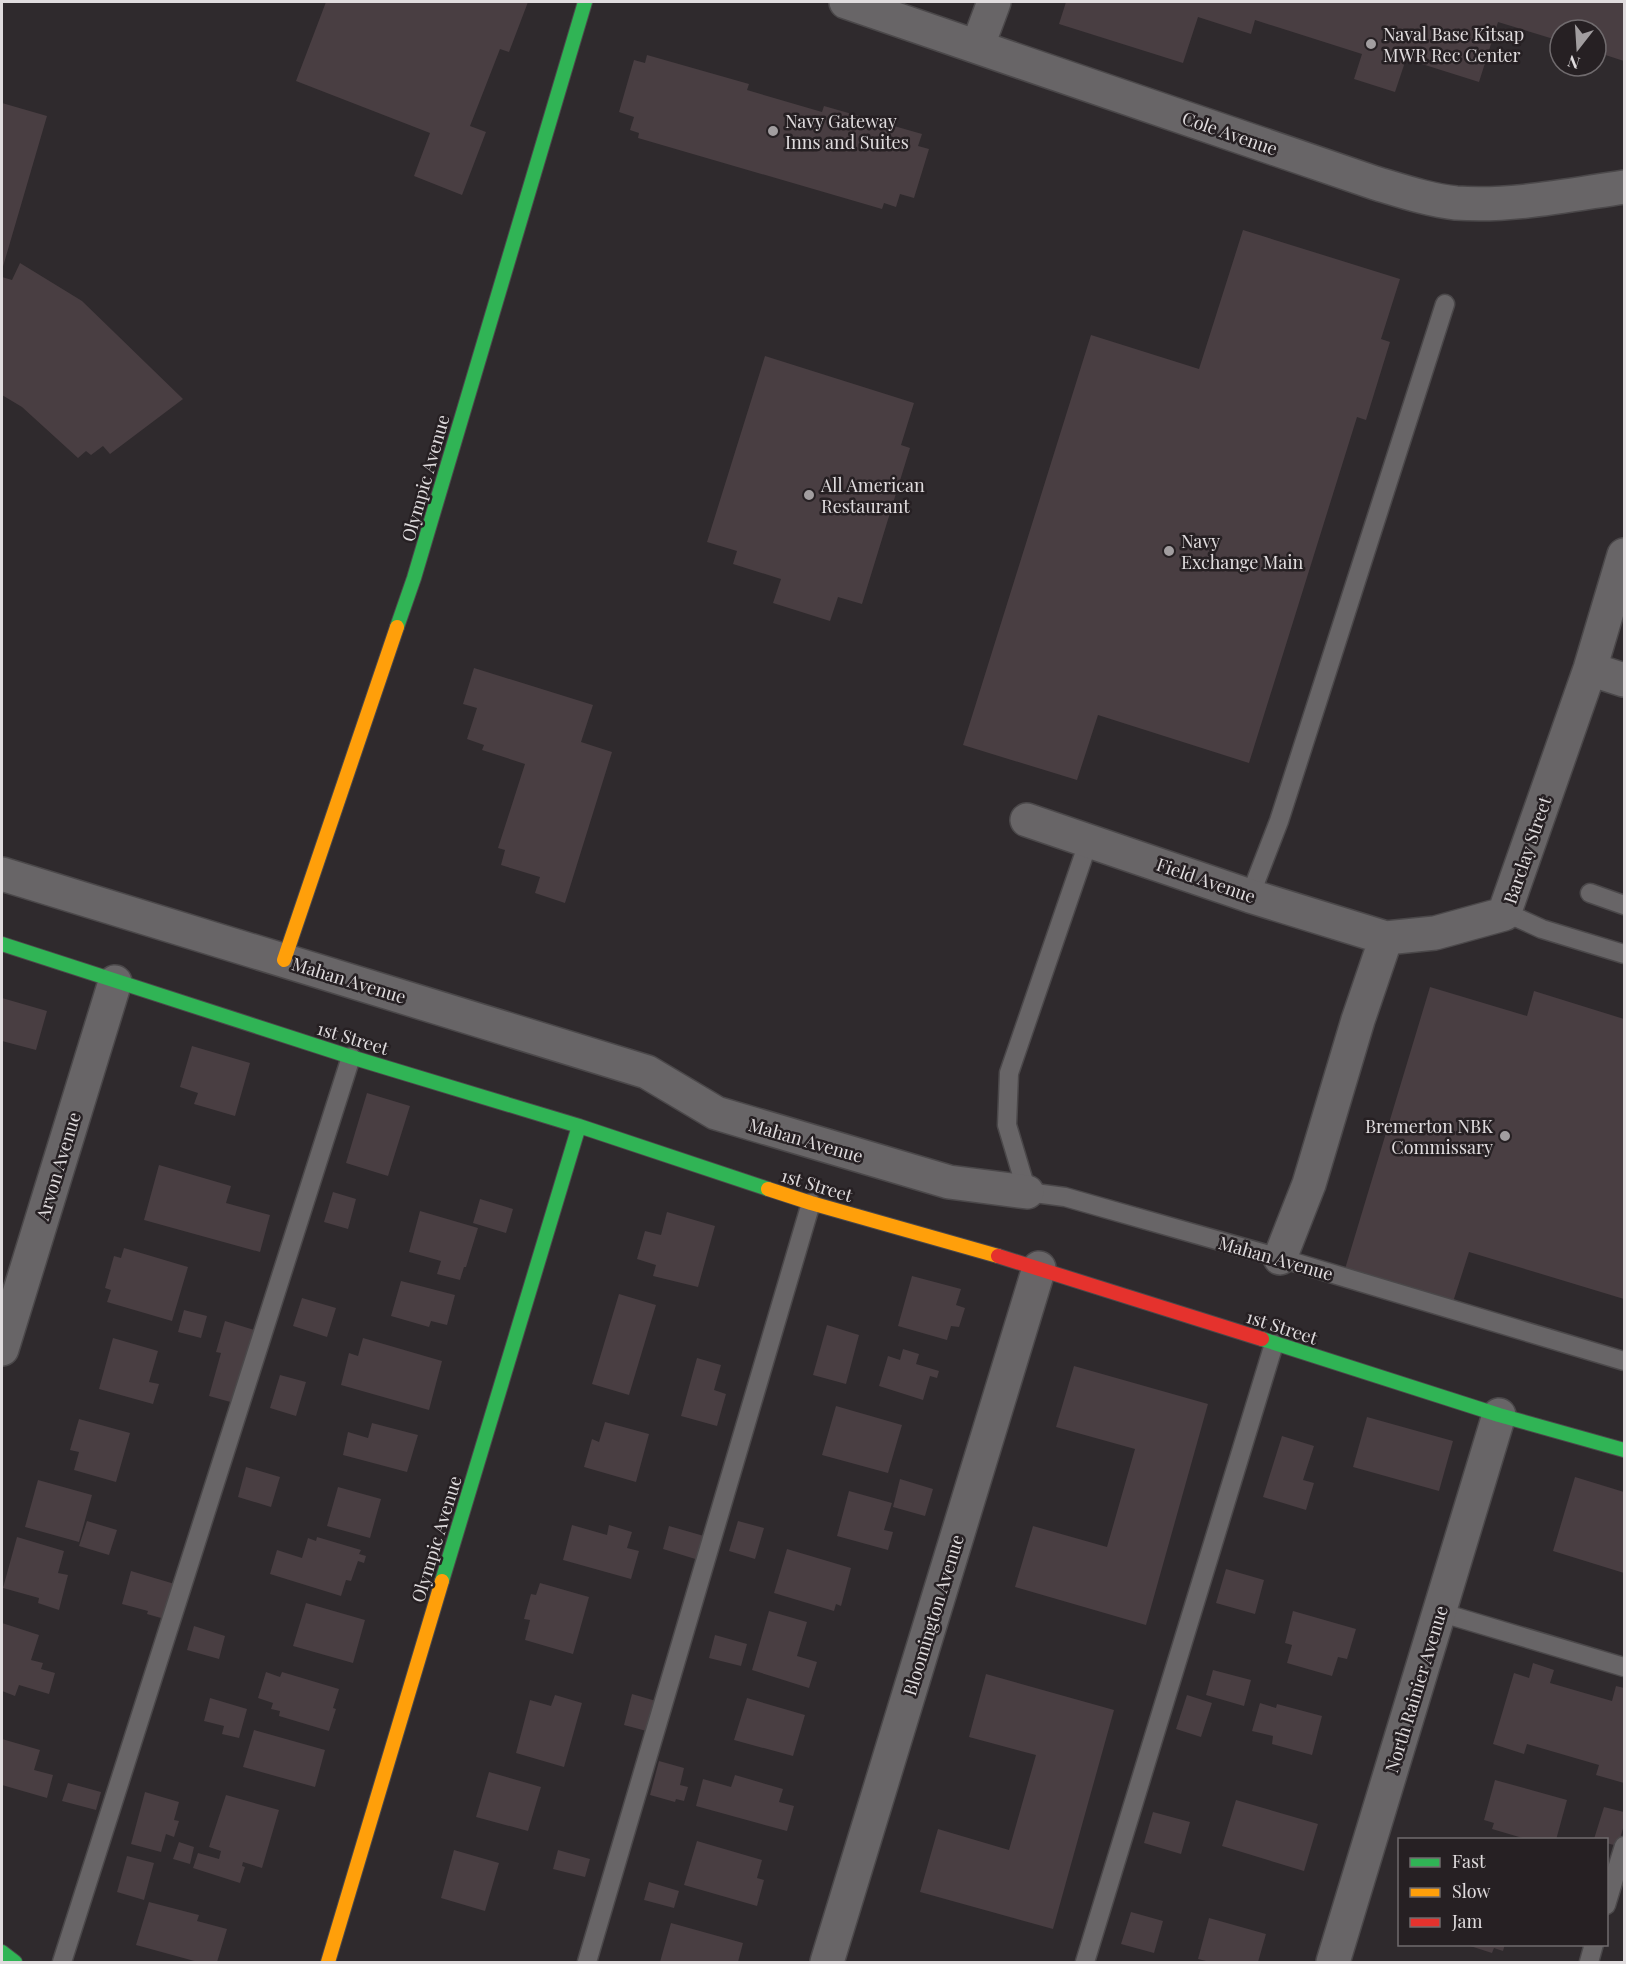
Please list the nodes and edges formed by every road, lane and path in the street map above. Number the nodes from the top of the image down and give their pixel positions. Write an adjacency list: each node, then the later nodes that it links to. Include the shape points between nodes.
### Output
1 (585, 2): 20 (main road, Olympic Avenue, via 414,578)
2 (846, 2): 4 (street, Cole Avenue)
3 (994, 2): 4 (street)
4 (978, 45): 5 (street, Cole Avenue, via 1364,180 1429,199 1455,203 1510,202)
5 (1624, 187)
6 (1444, 304): 14 (lane, via 1280,821)
7 (1624, 555): 8 (street, Barclay Street)
8 (1590, 669): 9 (street); 16 (street, Barclay Street)
9 (1624, 680)
10 (1027, 820): 11 (street, Field Avenue)
11 (1089, 840): 14 (street, Field Avenue); 24 (lane, via 1009,1073 1007,1125)
12 (2, 874): 20 (street, Mahan Avenue)
13 (1590, 893): 15 (lane)
14 (1250, 896): 17 (street, Field Avenue)
15 (1624, 905)
16 (1504, 914): 17 (street, Barclay Street, via 1435,933); 19 (lane)
17 (1386, 938): 26 (street, via 1309,1184)
18 (2, 944): 21 (main road, 1st Street)
19 (1624, 954)
20 (284, 960): 24 (street, Mahan Avenue, via 647,1072 716,1113 949,1182)
21 (115, 982): 22 (main road, 1st Street); 29 (street, Arvon Avenue)
22 (351, 1057): 23 (main road, 1st Street); 40 (lane)
23 (579, 1126): 25 (main road, 1st Street); 41 (main road, Olympic Avenue)
24 (1027, 1192): 26 (lane, Mahan Avenue, via 1065,1197)
25 (811, 1203): 27 (main road, 1st Street); 42 (lane)
26 (1280, 1258): 30 (lane, Mahan Avenue)
27 (1039, 1268): 28 (main road, 1st Street); 43 (street, Bloomington Avenue)
28 (1274, 1344): 31 (main road, 1st Street); 44 (lane)
29 (2, 1349)
30 (1624, 1361)
31 (1499, 1415): 32 (main road, 1st Street); 33 (street, North Rainier Avenue)
32 (1624, 1449)
33 (1439, 1612): 34 (lane); 45 (street, North Rainier Avenue)
34 (1624, 1667)
35 (1624, 1846): 36 (lane)
36 (1608, 1898)
37 (1593, 1946): 46 (lane)
38 (2, 1952): 39 (main road)
39 (15, 1962)
40 (62, 1962)
41 (328, 1962)
42 (587, 1962)
43 (827, 1962)
44 (1085, 1962)
45 (1333, 1962)
46 (1589, 1962)

